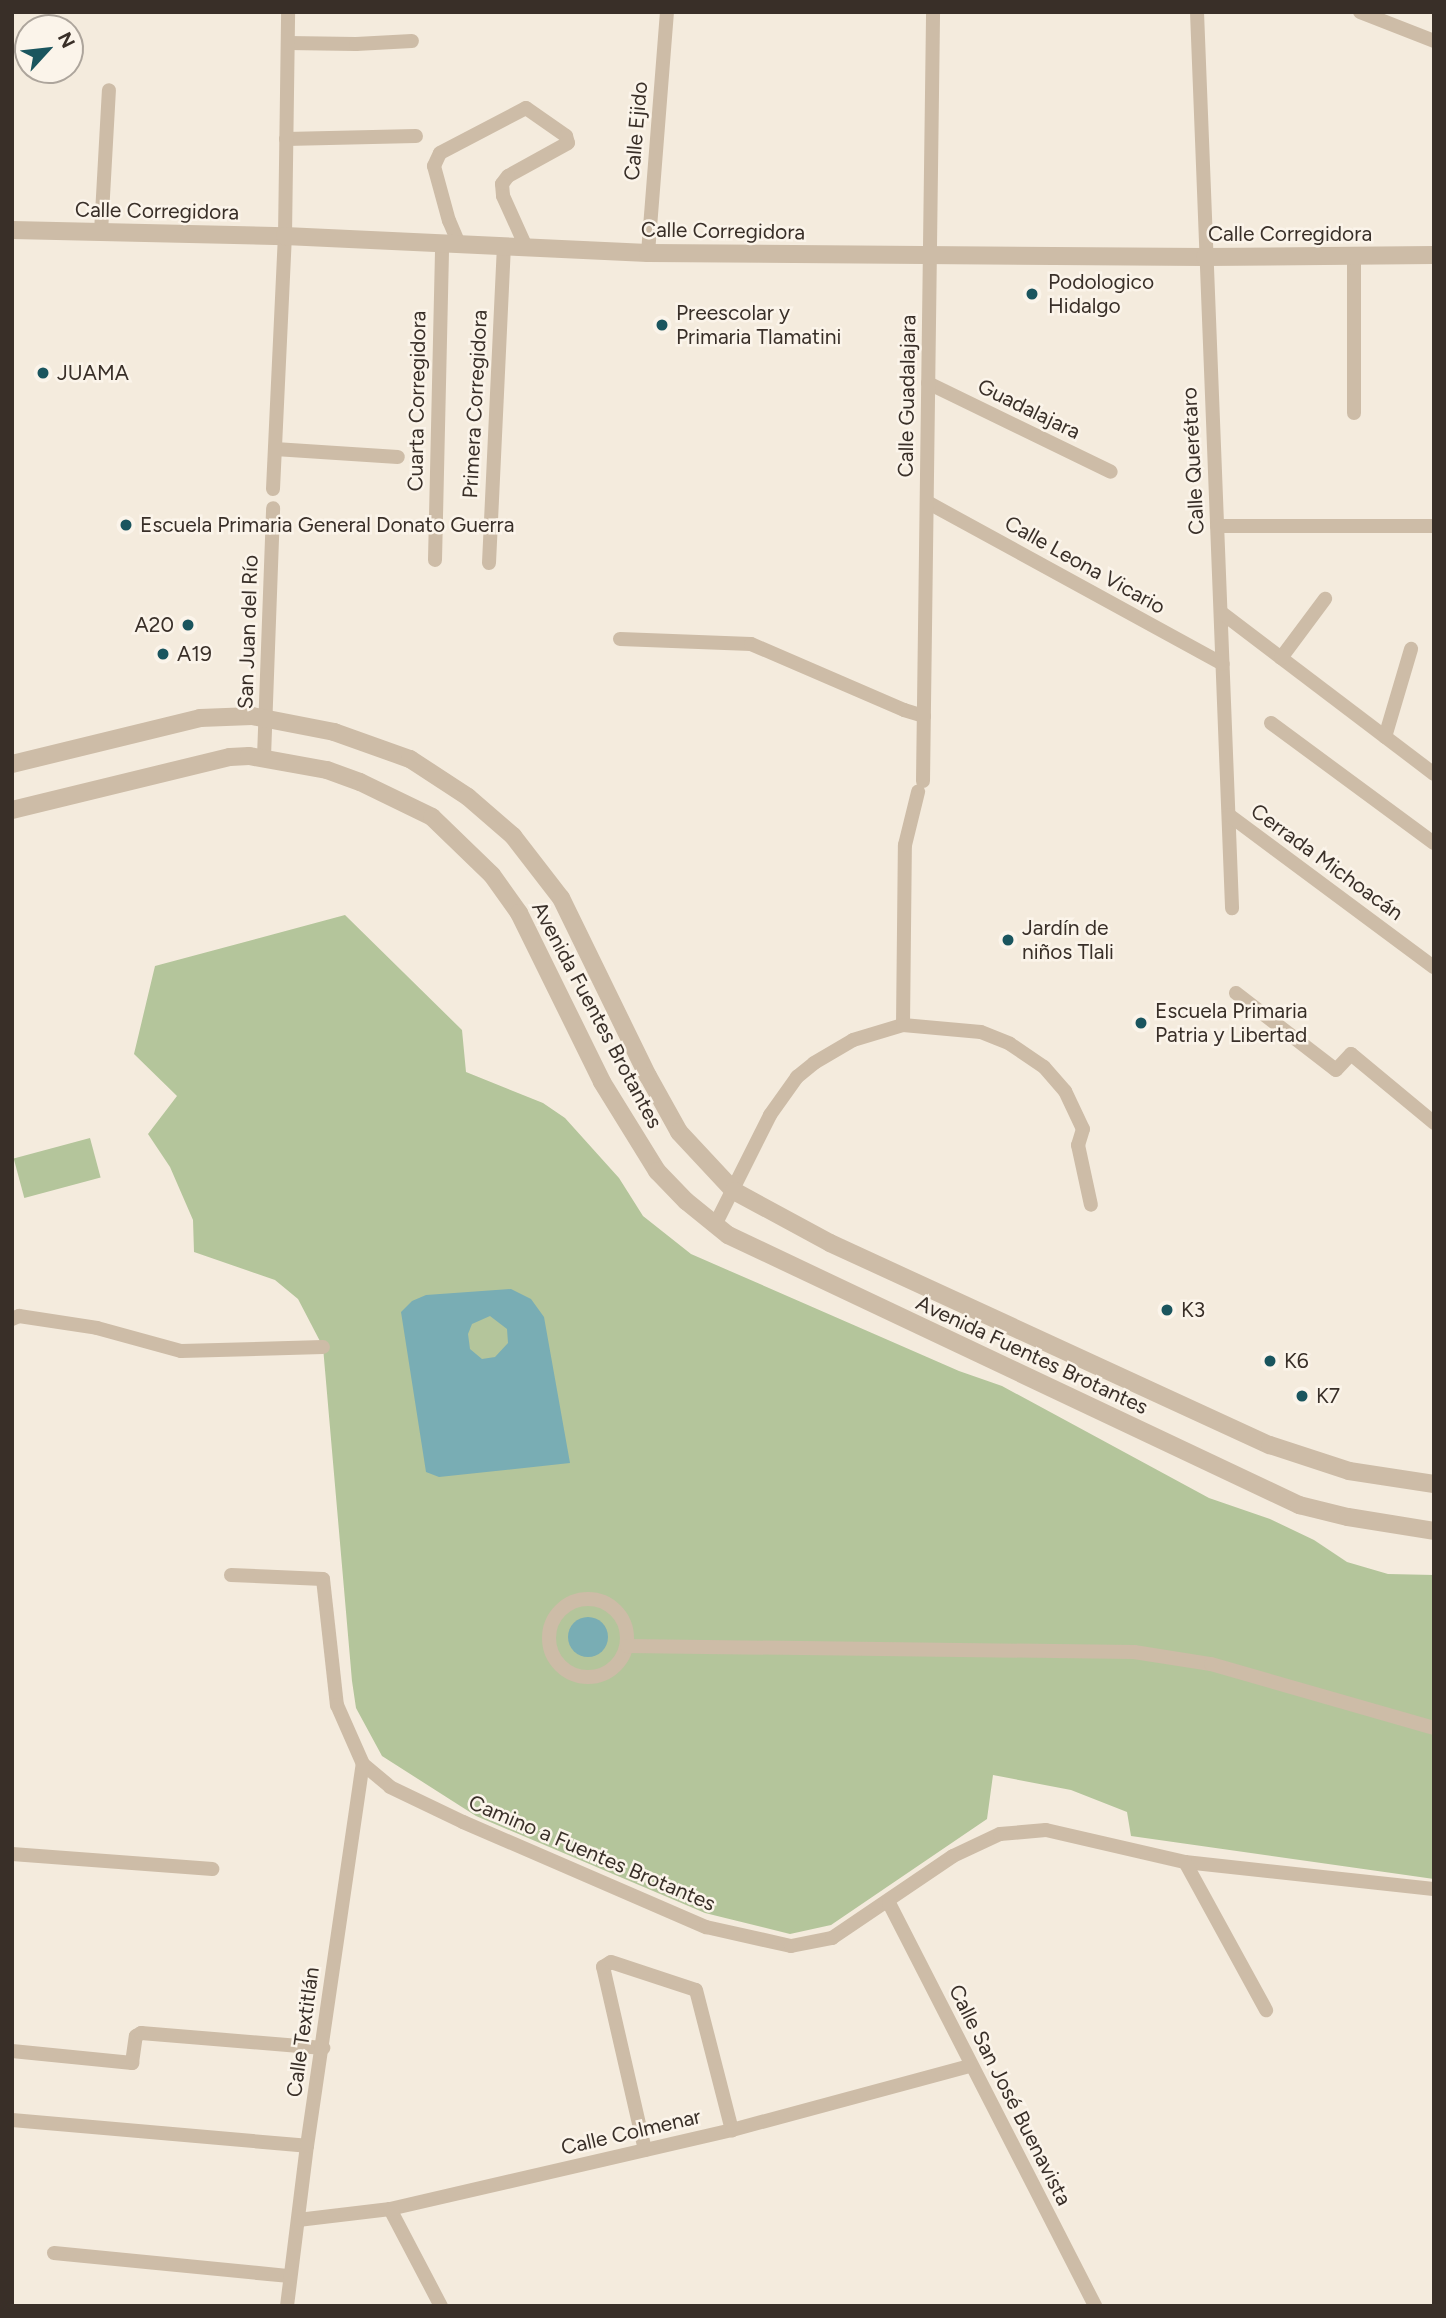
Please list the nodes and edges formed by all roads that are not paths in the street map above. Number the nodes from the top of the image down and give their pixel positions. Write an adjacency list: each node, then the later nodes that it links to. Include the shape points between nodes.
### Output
1 (667, 12): 18 (street, Calle Ejido)
2 (933, 12): 19 (street, Calle Guadalajara)
3 (1197, 12): 21 (street, Calle Querétaro)
4 (287, 13): 8 (street)
5 (1368, 14): 7 (street)
6 (412, 41): 8 (street)
7 (1434, 41)
8 (288, 43): 11 (street)
9 (109, 90): 13 (street)
10 (416, 136): 11 (street)
11 (286, 139): 14 (street)
12 (12, 230): 13 (street, Calle Corregidora)
13 (101, 232): 14 (street, Calle Corregidora)
14 (285, 236): 15 (street, Calle Corregidora); 25 (street)
15 (451, 244): 16 (street, Calle Corregidora); 17 (street, via 434,166 440,153 526,108 566,136 568,143 508,176 502,184); 33 (street, Cuarta Corregidora)
16 (504, 246): 17 (street, Calle Corregidora); 34 (street, Primera Corregidora)
17 (526, 247): 18 (street, Calle Corregidora)
18 (648, 253): 19 (street, Calle Corregidora)
19 (930, 255): 21 (street, Calle Corregidora); 23 (street, Calle Guadalajara)
20 (1434, 255): 22 (street, Calle Corregidora)
21 (1205, 257): 22 (street, Calle Corregidora); 31 (street, Calle Querétaro)
22 (1354, 257): 24 (street)
23 (928, 383): 27 (street, Guadalajara); 29 (street, Calle Guadalajara)
24 (1354, 413)
25 (275, 449): 26 (street); 28 (street)
26 (398, 457)
27 (1111, 472)
28 (273, 489)
29 (927, 502): 40 (street, Calle Leona Vicario); 41 (street, Calle Guadalajara)
30 (273, 508): 42 (street, San Juan del Río)
31 (1217, 526): 32 (street); 36 (street, Calle Querétaro)
32 (1434, 526)
33 (435, 560)
34 (489, 563)
35 (1325, 599): 39 (street)
36 (1222, 613): 39 (street); 40 (street, Calle Querétaro)
37 (620, 639): 41 (street, via 751,644)
38 (1411, 649): 44 (street)
39 (1281, 658): 44 (street)
40 (1223, 664): 49 (street, Calle Querétaro)
41 (924, 716): 54 (street, Calle Guadalajara, via 921,787 905,845)
42 (267, 718): 45 (street, San Juan del Río); 46 (street, Avenida Fuentes Brotantes, via 200,718); 56 (street, Avenida Fuentes Brotantes, via 334,732 410,759 468,797 513,836 561,898 679,1132)
43 (1271, 723): 50 (street)
44 (1385, 737): 47 (street)
45 (264, 757): 48 (street, Avenida Fuentes Brotantes, via 230,757); 58 (street, Avenida Fuentes Brotantes, via 360,782 432,817 464,845 519,913 629,1130 657,1171)
46 (12, 764)
47 (1434, 774)
48 (12, 810)
49 (1229, 815): 51 (street, Calle Querétaro); 52 (street, Cerrada Michoacán)
50 (1434, 843)
51 (1232, 908)
52 (1434, 967)
53 (1236, 993): 55 (street, via 1336,1070 1351,1054)
54 (903, 1025): 56 (street, via 853,1040 797,1077 770,1115); 57 (street, via 981,1032 1010,1044 1044,1067 1065,1091 1083,1129 1078,1144)
55 (1434, 1123)
56 (734, 1191): 58 (street); 61 (street, Avenida Fuentes Brotantes, via 823,1239 1270,1445 1349,1471)
57 (1091, 1205)
58 (715, 1225): 62 (street, Avenida Fuentes Brotantes, via 918,1327 1300,1505)
59 (12, 1319): 60 (street, via 19,1316 97,1328 181,1351)
60 (323, 1347)
61 (1434, 1484)
62 (1434, 1531)
63 (232, 1575): 66 (street, Camino a Fuentes Brotantes, via 323,1579 338,1704)
64 (627, 1646): 64 (street, via 627,1630 620,1615 594,1598 564,1606 549,1632 556,1660 581,1676 610,1671); 65 (street, via 1134,1652 1211,1664)
65 (1434, 1728)
66 (363, 1764): 71 (street, Camino a Fuentes Brotantes, via 390,1787 463,1822 706,1927 791,1946 832,1938); 73 (street, Calle Textitlán)
67 (12, 1854): 69 (street)
68 (1185, 1862): 70 (street, Camino a Fuentes Brotantes); 71 (street, Camino a Fuentes Brotantes, via 1046,1830 1000,1834 953,1856); 72 (street)
69 (212, 1869)
70 (1434, 1889)
71 (888, 1903): 75 (street, Calle San José Buenavista)
72 (1266, 2010)
73 (323, 2048): 74 (street, via 141,2033 136,2036 132,2063); 78 (street, Calle Textitlán)
74 (12, 2051)
75 (970, 2066): 77 (street, Calle Colmenar); 86 (street, Calle San José Buenavista)
76 (12, 2120): 78 (street)
77 (732, 2130): 79 (street, Calle Colmenar); 79 (street, via 696,1990 611,1962 603,1967)
78 (307, 2146): 81 (street, Calle Textitlán)
79 (645, 2150): 80 (street, Calle Colmenar)
80 (390, 2209): 81 (street, Calle Colmenar); 85 (street)
81 (298, 2220): 83 (street, Calle Textitlán)
82 (54, 2253): 83 (street)
83 (290, 2276): 84 (street, Calle Textitlán)
84 (287, 2306)
85 (440, 2306)
86 (1095, 2306)

